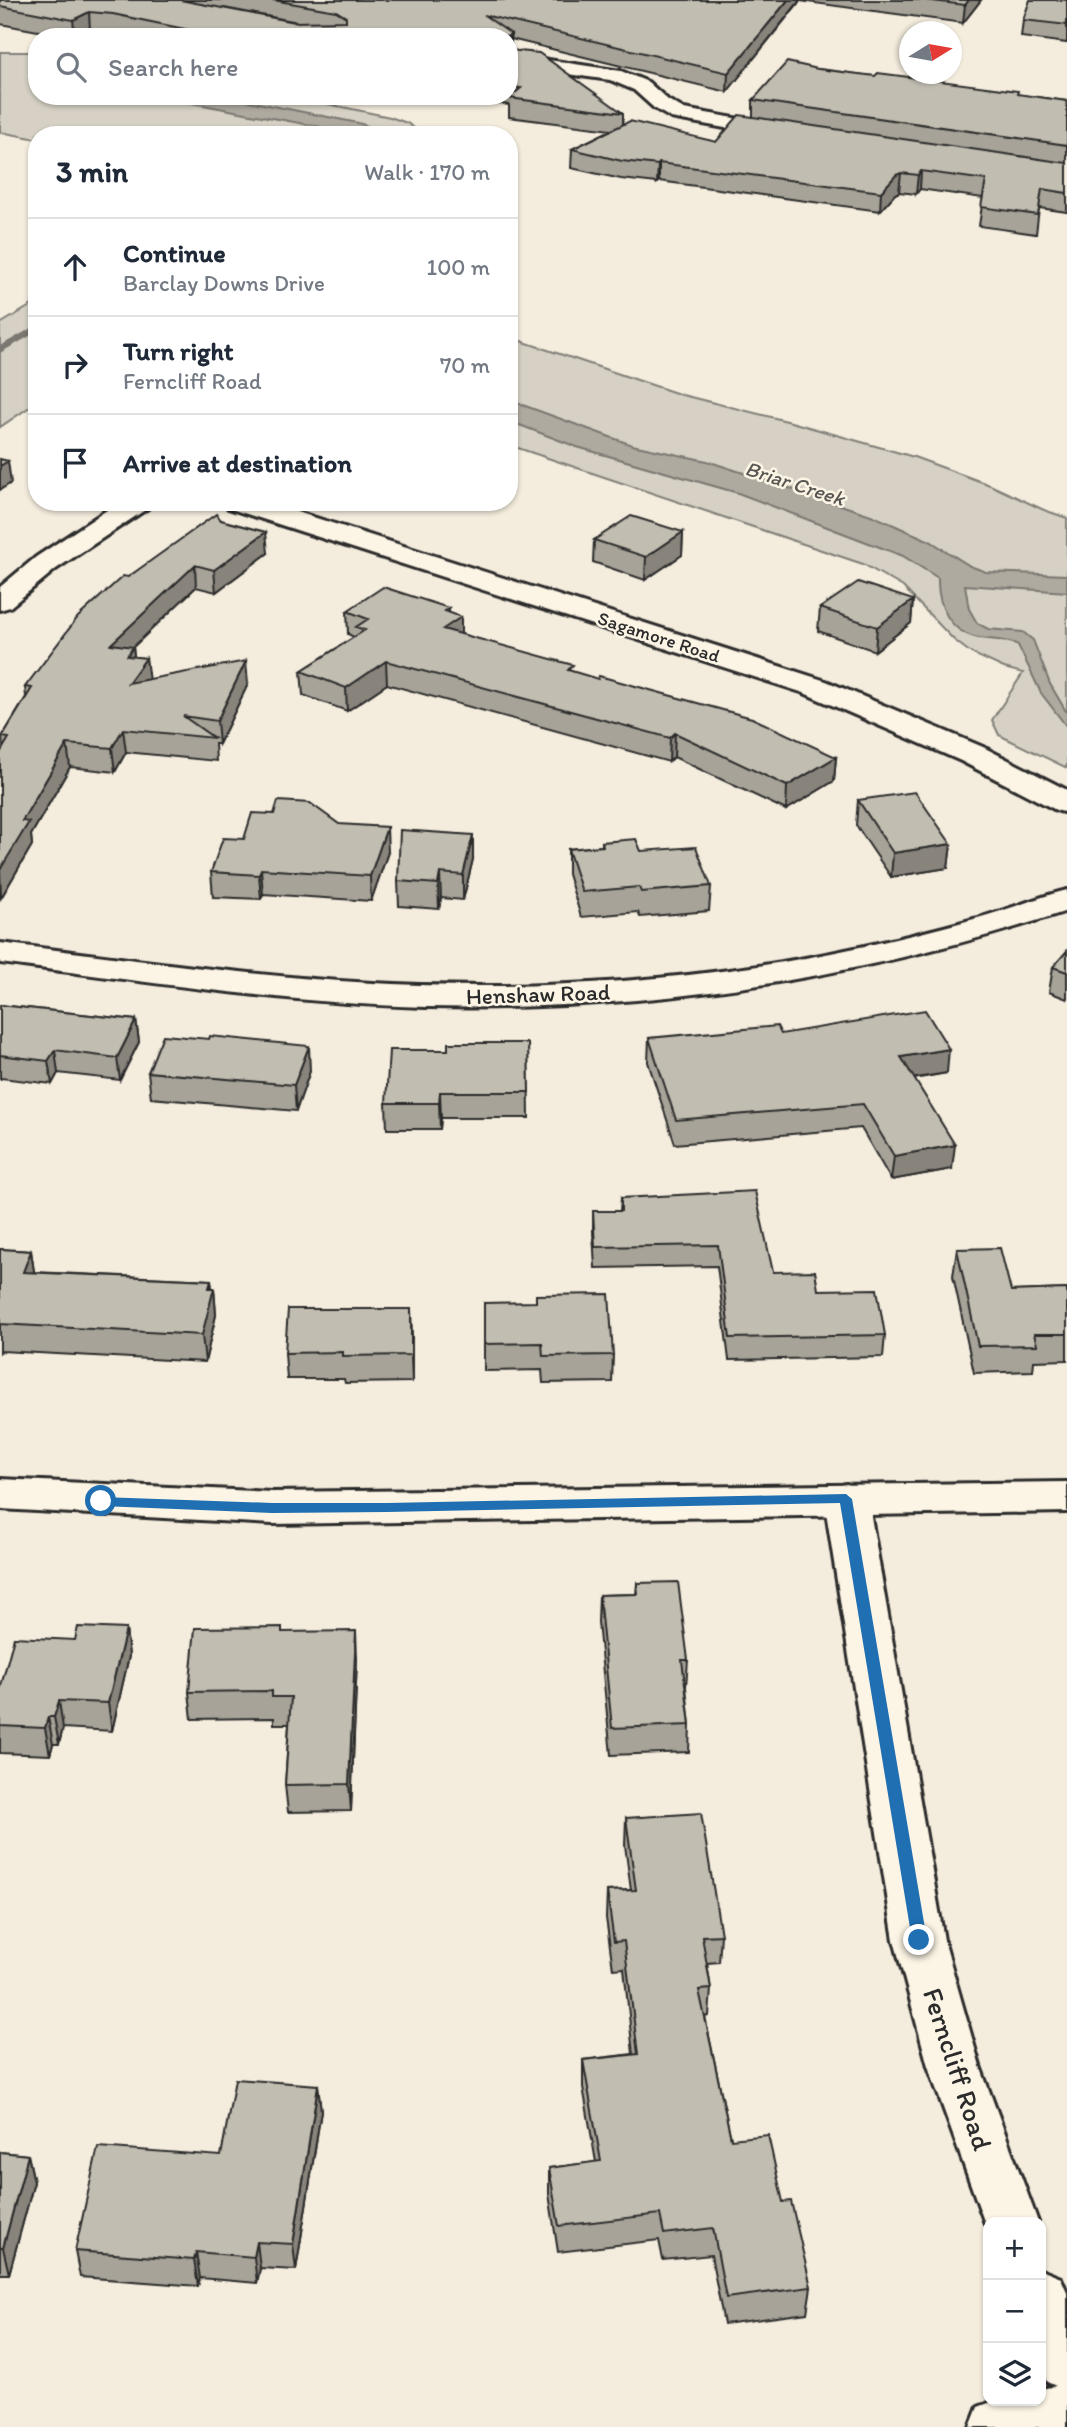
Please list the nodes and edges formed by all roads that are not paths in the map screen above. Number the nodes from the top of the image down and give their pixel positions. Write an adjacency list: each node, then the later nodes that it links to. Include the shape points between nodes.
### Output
1 (518, 61): 2 (street, via 614,75 640,86 678,114)
2 (805, 136)
3 (124, 511): 5 (street, via 46,563)
4 (266, 511): 6 (street, Sagamore Road, via 815,687 972,754)
5 (0, 601)
6 (1067, 803)
7 (1067, 900): 8 (street, Henshaw Road, via 960,935 836,963 669,987 564,994 460,997 338,991)
8 (0, 953)
9 (0, 1494): 11 (street, via 272,1508)
10 (1067, 1497): 11 (street)
11 (846, 1499): 12 (street, Ferncliff Road, via 919,1940 954,2066)
12 (1009, 2217)
13 (1046, 2309): 14 (street)
14 (1067, 2363)
15 (1067, 2412): 16 (street)
16 (999, 2427)

